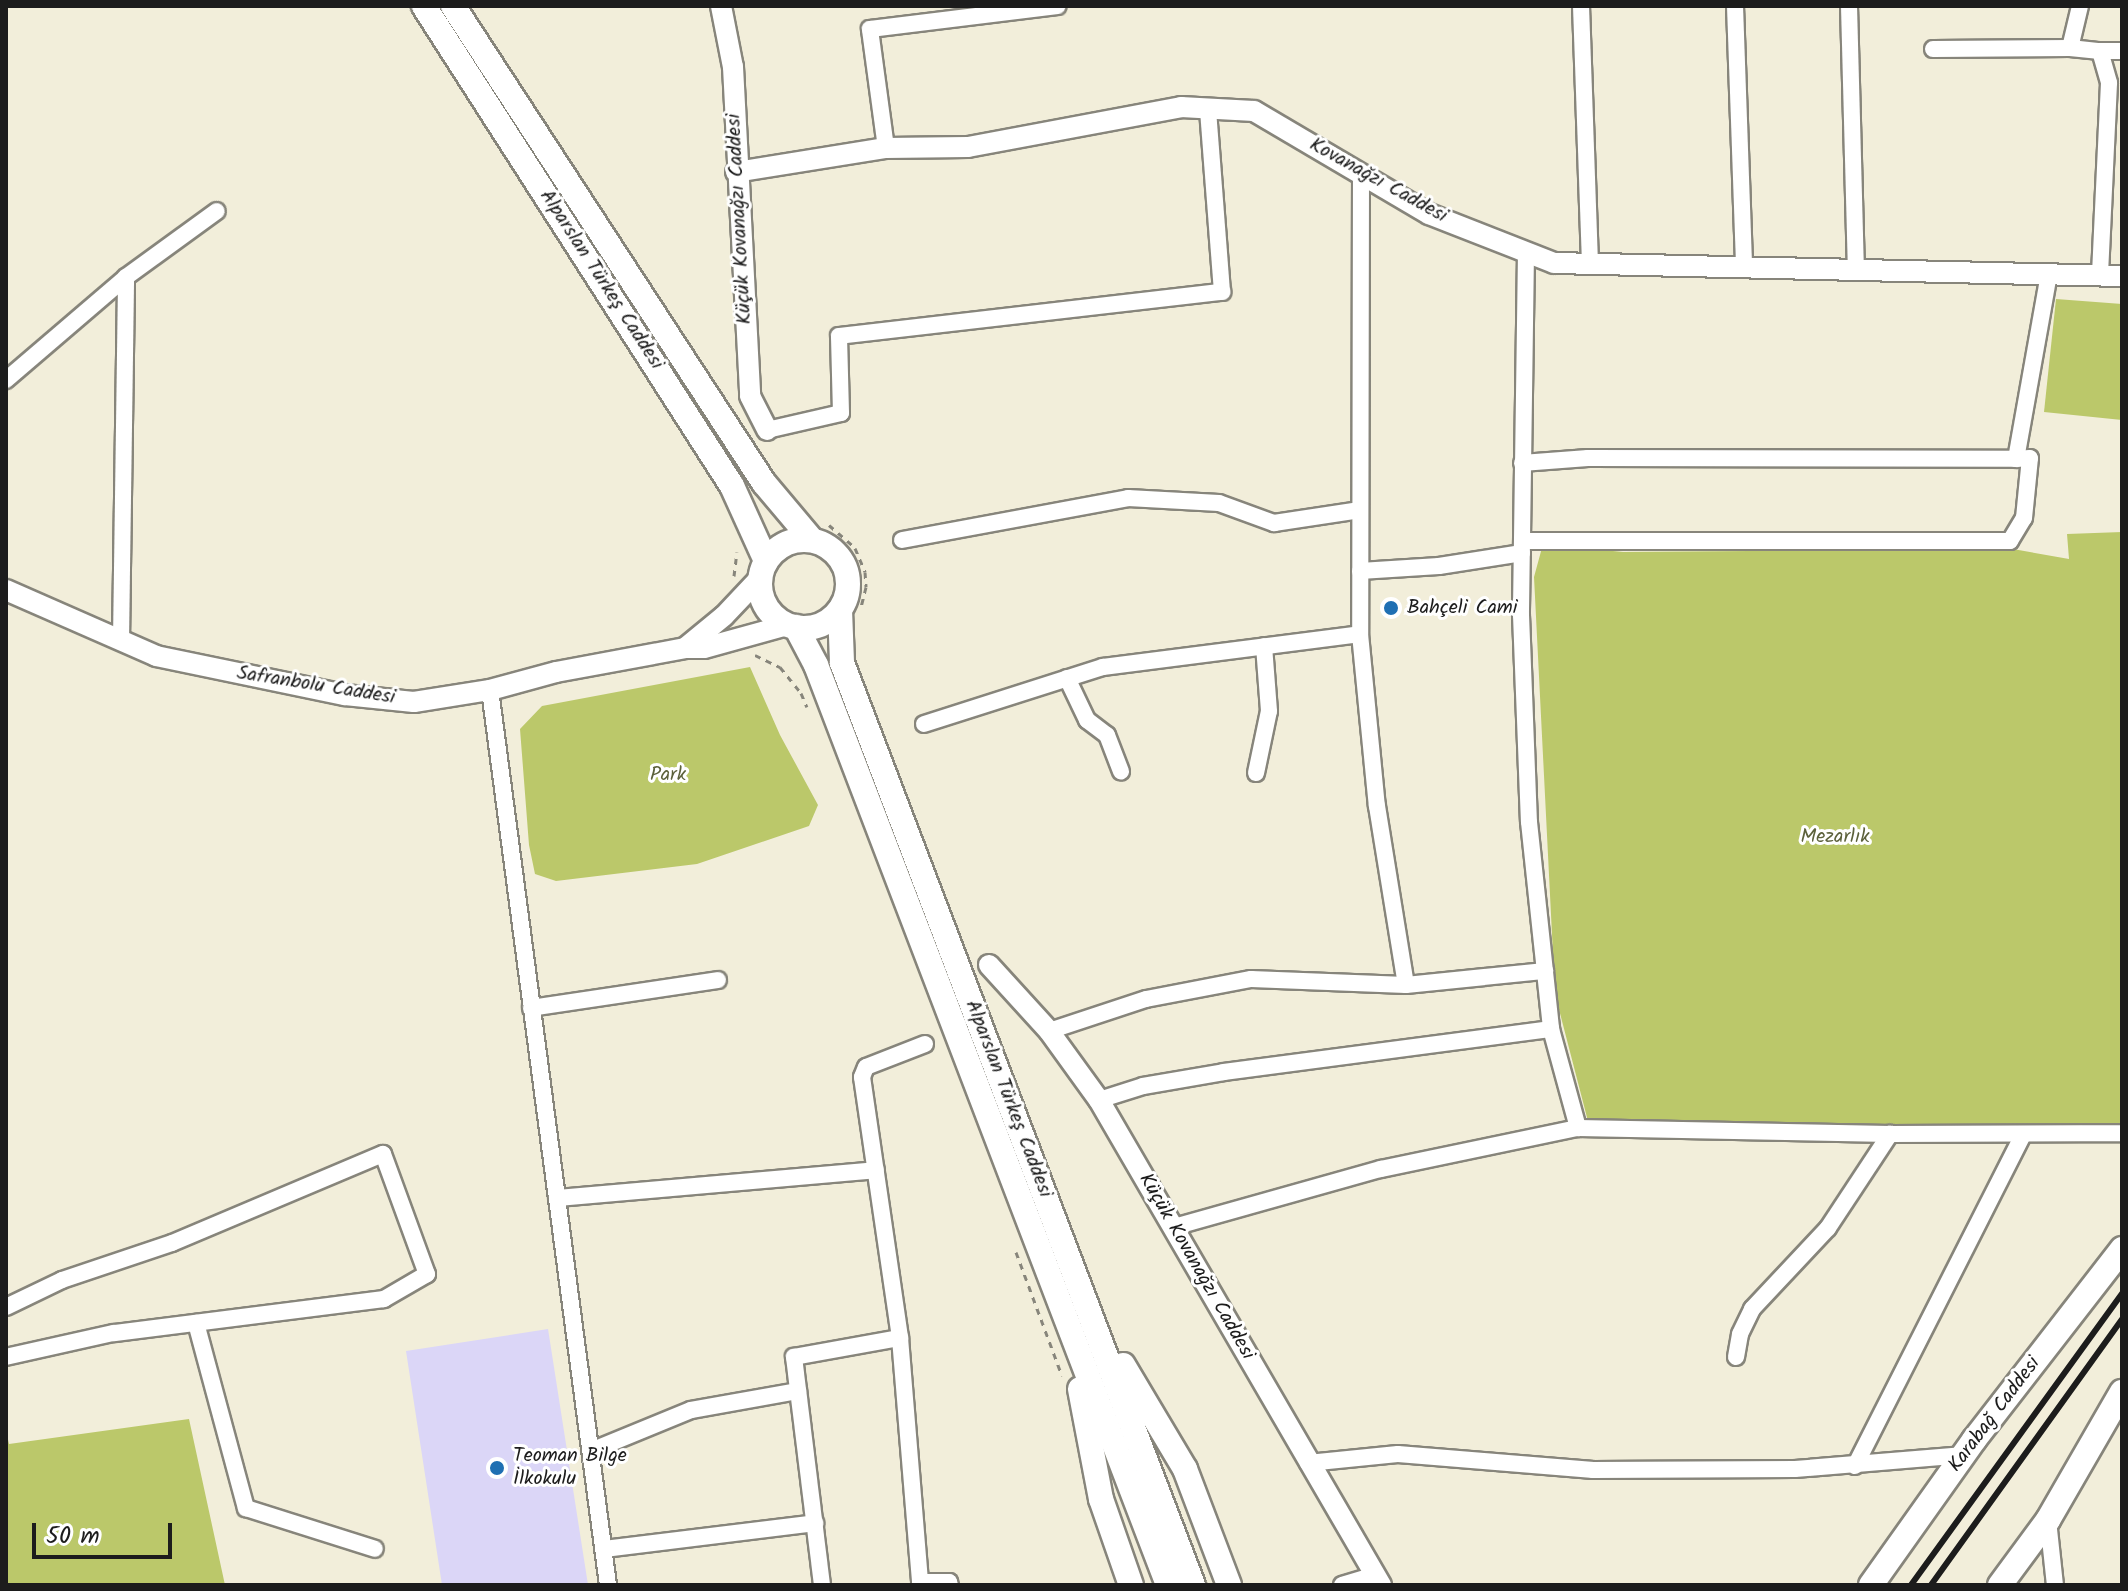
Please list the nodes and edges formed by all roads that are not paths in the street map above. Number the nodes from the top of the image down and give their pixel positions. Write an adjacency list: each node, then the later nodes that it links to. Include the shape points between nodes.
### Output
1 (424, 6): 34 (main road, Alparslan Türkeş Caddesi, via 732,486)
2 (453, 6): 31 (main road, Alparslan Türkeş Caddesi, via 764,483)
3 (721, 6): 15 (street, Küçük Kovanağzı Caddesi, via 733,67)
4 (1058, 6): 14 (street, via 870,29)
5 (1581, 6): 19 (street)
6 (1735, 6): 20 (street)
7 (1849, 6): 21 (street)
8 (2080, 6): 9 (street)
9 (2070, 48): 10 (street); 11 (street)
10 (1933, 49)
11 (2100, 51): 12 (street); 23 (street, via 2109,83)
12 (2122, 51)
13 (1208, 108): 14 (street, Kovanağzı Caddesi, via 1181,107 968,147); 16 (street, Kovanağzı Caddesi, via 1254,111); 27 (street, via 1222,292 839,336 841,413)
14 (886, 148): 15 (street, Kovanağzı Caddesi)
15 (736, 172): 27 (street, Küçük Kovanağzı Caddesi, via 750,396)
16 (1361, 173): 18 (street, Kovanağzı Caddesi, via 1429,214); 30 (street)
17 (217, 211): 25 (street)
18 (1526, 252): 19 (street, Kovanağzı Caddesi, via 1554,263); 29 (street)
19 (1590, 264): 20 (street, Kovanağzı Caddesi)
20 (1744, 267): 21 (street, Kovanağzı Caddesi)
21 (1856, 269): 22 (street, Kovanağzı Caddesi)
22 (2049, 274): 23 (street, Kovanağzı Caddesi); 28 (street)
23 (2100, 275): 24 (street, Kovanağzı Caddesi)
24 (2122, 276)
25 (126, 277): 26 (street); 40 (street)
26 (6, 380)
27 (767, 430)
28 (2016, 459): 29 (street, via 1588,458); 33 (street, via 2030,458 2024,518 2010,541)
29 (1522, 463): 33 (street)
30 (1360, 510): 32 (street, via 1274,523 1219,503 1128,498); 35 (street)
31 (812, 540): 34 (main road, via 783,545); 37 (main road, via 826,545 845,567 848,582)
32 (902, 540)
33 (1522, 547): 35 (street, via 1439,566); 49 (street, via 1529,822)
34 (763, 570): 38 (main road, via 766,607); 42 (street, via 724,616)
35 (1360, 571): 39 (street)
36 (6, 590): 40 (street, Safranbolu Caddesi)
37 (840, 610): 38 (main road, via 816,627); 62 (main road, Alparslan Türkeş Caddesi, via 842,663)
38 (792, 626): 42 (street, Safranbolu Caddesi); 61 (main road, Alparslan Türkeş Caddesi, via 816,665)
39 (1360, 634): 41 (street); 51 (street, via 1377,806)
40 (121, 641): 44 (street, Safranbolu Caddesi, via 156,656 345,695 414,702)
41 (1264, 646): 43 (street, via 1103,667); 47 (street, via 1269,711)
42 (685, 648): 44 (street, Safranbolu Caddesi)
43 (1067, 678): 45 (street); 46 (street, via 1087,720 1107,735)
44 (490, 690): 52 (street)
45 (924, 724)
46 (1121, 771)
47 (1256, 773)
48 (989, 965): 54 (street, Küçük Kovanağzı Caddesi)
49 (1545, 971): 51 (street); 53 (street)
50 (718, 980): 52 (street)
51 (1406, 985): 54 (street, via 1251,979 1146,999)
52 (531, 1008): 64 (street)
53 (1551, 1029): 56 (street, via 1224,1072 1143,1086); 57 (street)
54 (1049, 1031): 56 (street, Küçük Kovanağzı Caddesi)
55 (925, 1044): 63 (street, via 866,1067 862,1077)
56 (1099, 1100): 65 (street, Küçük Kovanağzı Caddesi)
57 (1578, 1128): 59 (street); 65 (street, via 1381,1169)
58 (2122, 1133): 60 (street)
59 (1890, 1134): 60 (street); 71 (street, via 1828,1228 1752,1309)
60 (2023, 1135): 78 (street)
61 (999, 1144): 87 (main road, via 1016,1224 1082,1395 1101,1499); 88 (main road, Alparslan Türkeş Caddesi)
62 (1025, 1144): 89 (main road, Alparslan Türkeş Caddesi); 90 (main road, via 1063,1206 1130,1378 1185,1469)
63 (876, 1170): 64 (street); 69 (street)
64 (557, 1198): 75 (street)
65 (1174, 1227): 77 (street, Küçük Kovanağzı Caddesi)
66 (2122, 1249): 76 (main road, Karabağ Caddesi)
67 (6, 1307): 68 (street, via 383,1154 427,1274 384,1299)
68 (196, 1323): 70 (street, via 113,1333); 81 (street, via 246,1508)
69 (900, 1338): 72 (street, via 794,1357); 86 (street, via 920,1582)
70 (6, 1357)
71 (1736, 1357)
72 (798, 1391): 75 (street, via 691,1410); 80 (street)
73 (2122, 1392): 74 (main road)
74 (2113, 1426): 79 (main road)
75 (591, 1451): 82 (street)
76 (1964, 1455): 78 (street); 92 (main road, Karabağ Caddesi)
77 (1308, 1463): 78 (street, via 1398,1454 1593,1470); 83 (street, Küçük Kovanağzı Caddesi)
78 (1855, 1466)
79 (2048, 1520): 93 (main road); 94 (street)
80 (815, 1523): 82 (street); 85 (street)
81 (375, 1549)
82 (604, 1549): 84 (street)
83 (1378, 1580): 91 (street)
84 (608, 1585)
85 (822, 1585)
86 (950, 1585)
87 (1131, 1585)
88 (1168, 1585)
89 (1193, 1585)
90 (1229, 1585)
91 (1342, 1585)
92 (1871, 1585)
93 (2000, 1585)
94 (2055, 1585)

